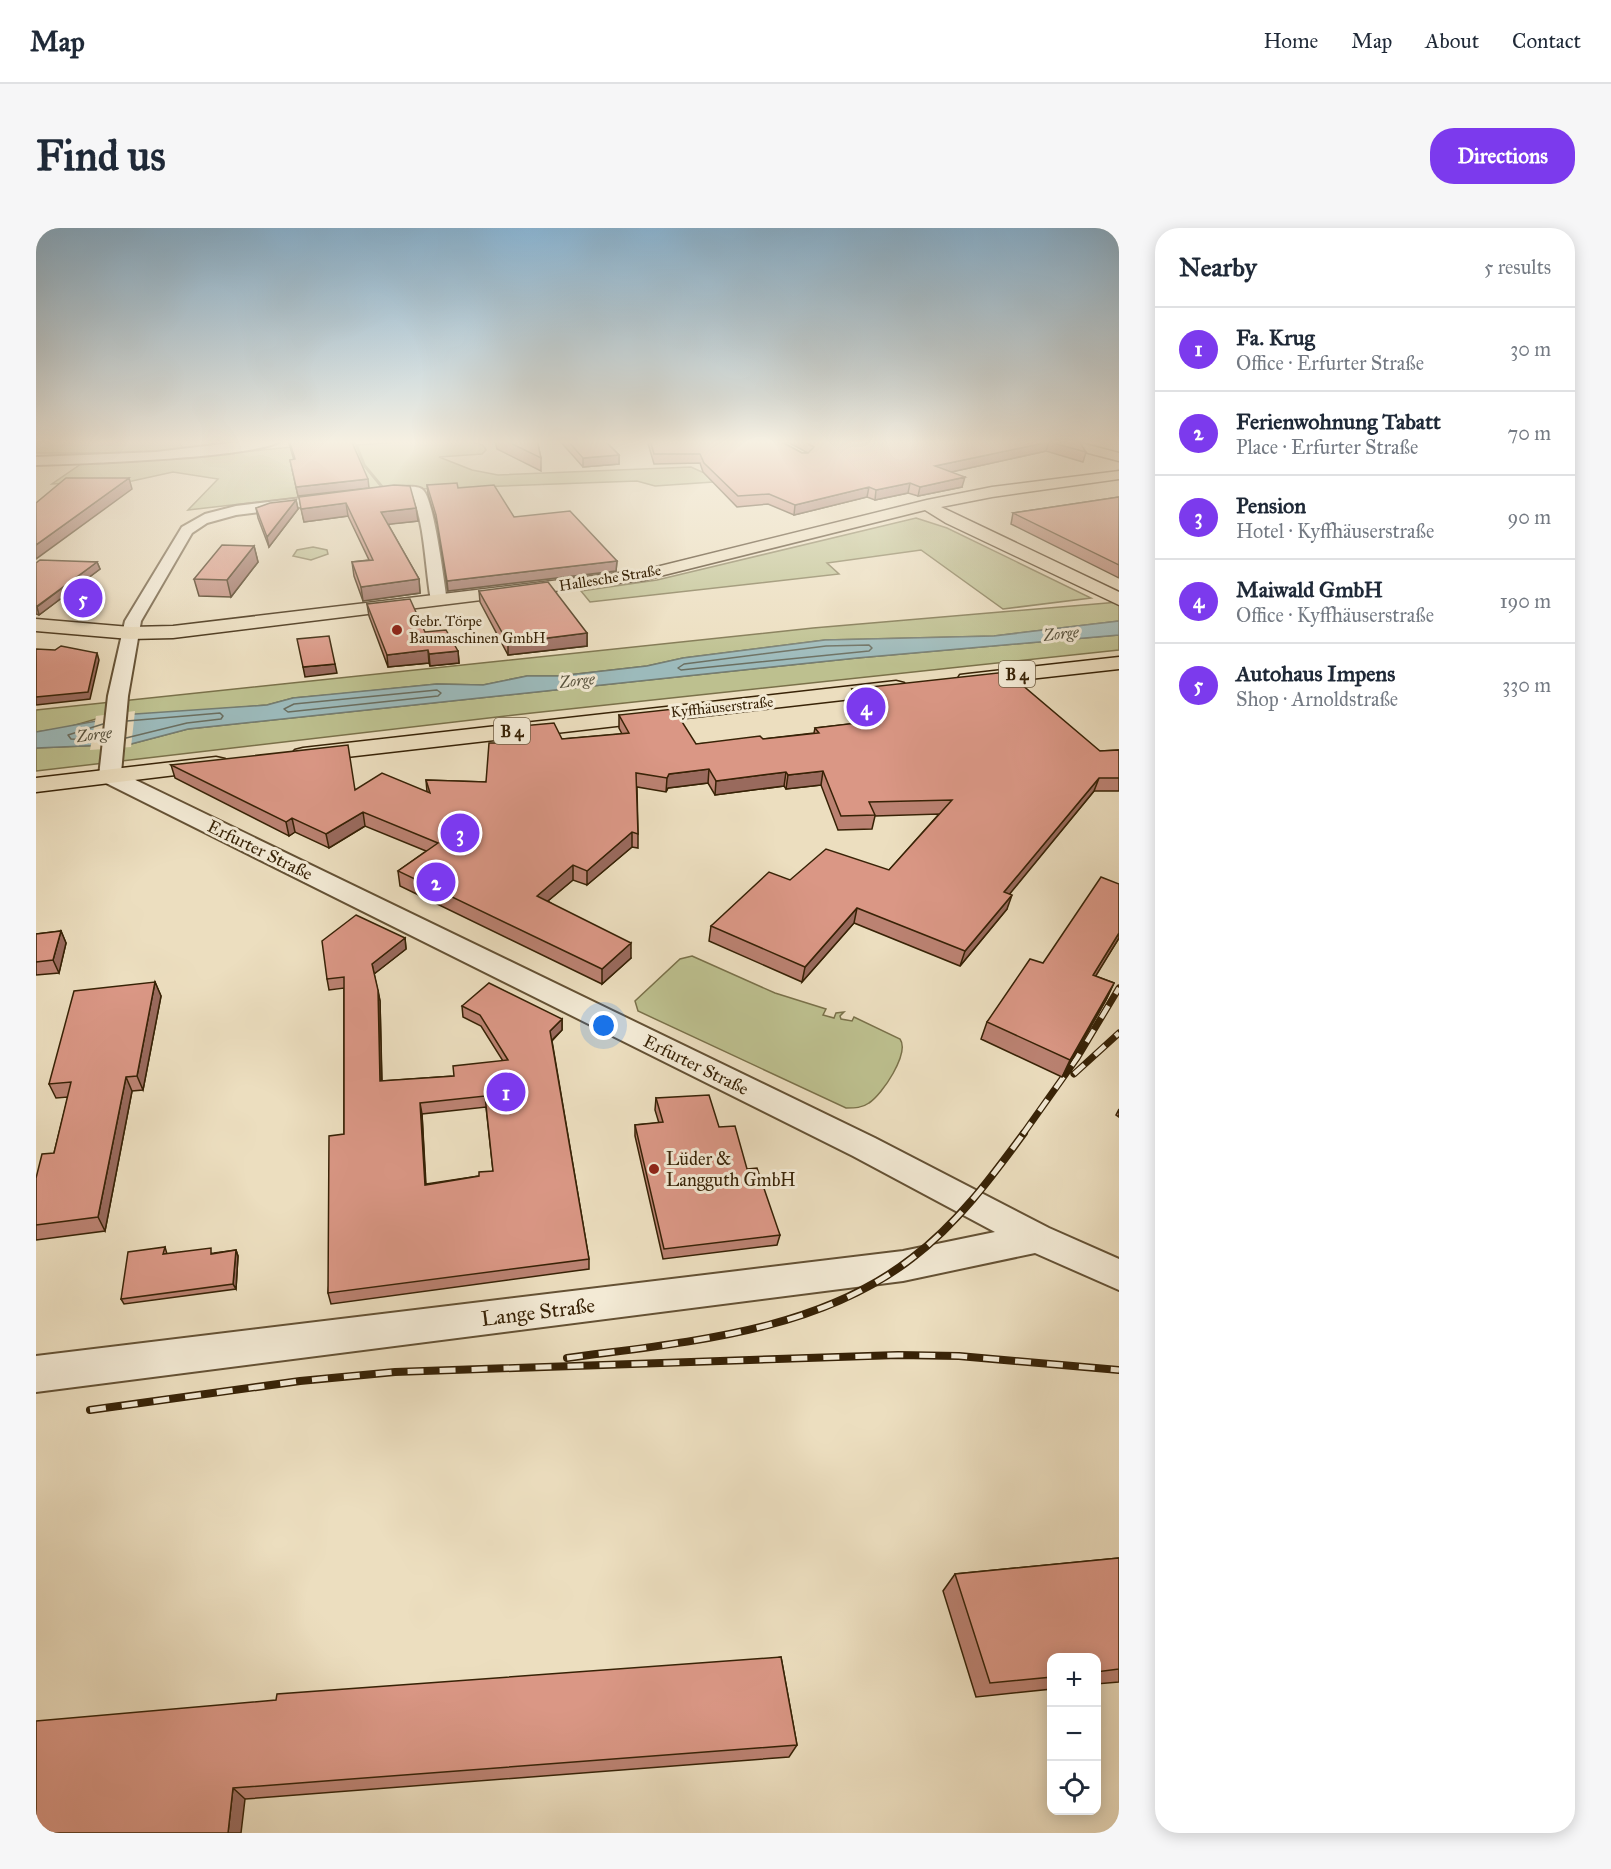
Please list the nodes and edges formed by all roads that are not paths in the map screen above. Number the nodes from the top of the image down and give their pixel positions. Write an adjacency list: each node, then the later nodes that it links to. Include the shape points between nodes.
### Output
1 (218, 515): 12 (street, via 187,529 143,600)
2 (428, 515): 10 (street)
3 (887, 515): 10 (main road, Hallesche Straße, via 644,575)
4 (942, 515): 9 (main road)
5 (953, 515): 7 (main road)
6 (981, 515): 7 (main road)
7 (996, 531): 8 (main road)
8 (1119, 588)
9 (1119, 599)
10 (439, 601): 12 (main road, Hallesche Straße, via 173,632)
11 (36, 625): 12 (main road, Hallesche Straße)
12 (130, 633): 18 (street)
13 (1119, 663): 14 (main road, B 4)
14 (948, 682)
15 (915, 686): 16 (main road, Kyffhäuserstraße / B 4)
16 (279, 757)
17 (244, 761): 18 (main road)
18 (110, 769): 19 (main road); 20 (street, Erfurter Straße, via 864,1147)
19 (36, 785)
20 (1037, 1238): 21 (street, Erfurter Straße); 22 (street, Lange Straße, via 903,1266)
21 (1119, 1275)
22 (36, 1374)

